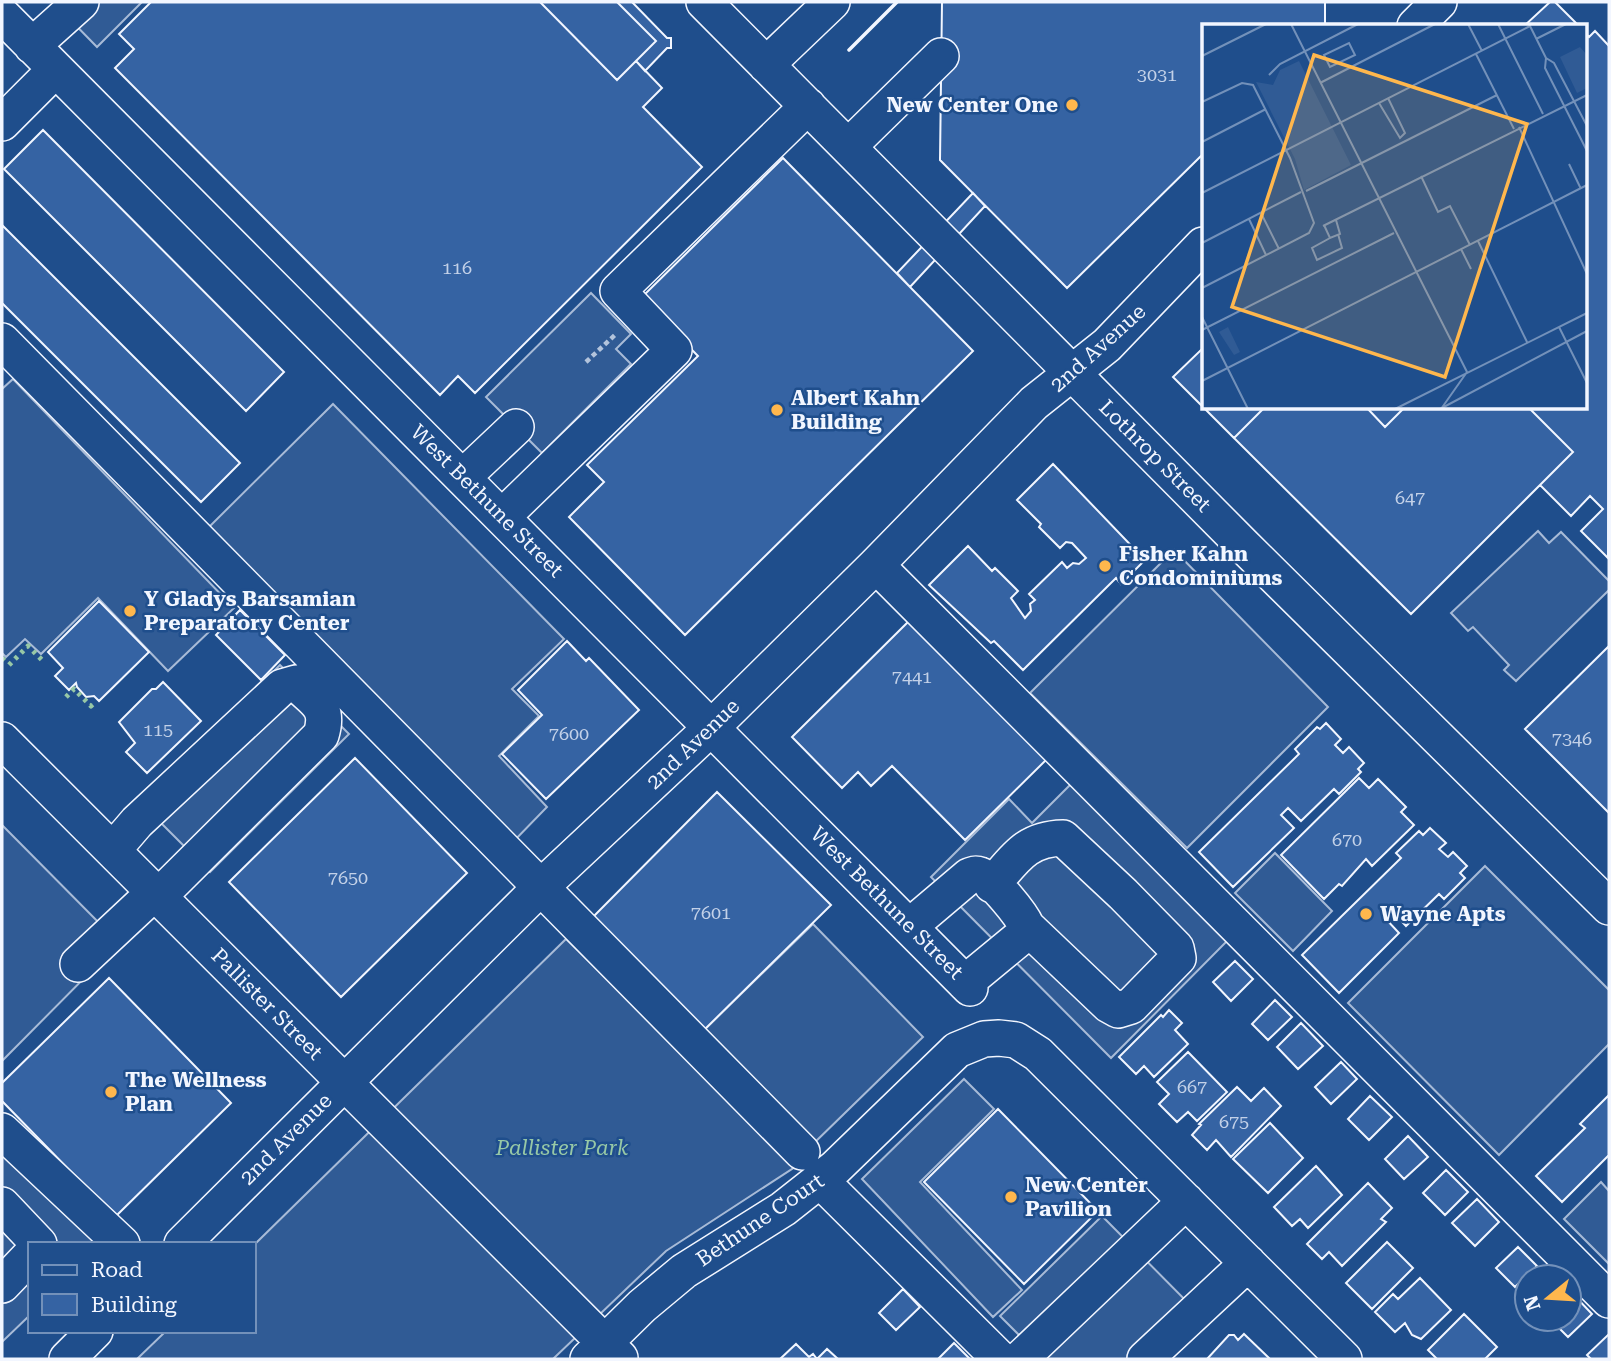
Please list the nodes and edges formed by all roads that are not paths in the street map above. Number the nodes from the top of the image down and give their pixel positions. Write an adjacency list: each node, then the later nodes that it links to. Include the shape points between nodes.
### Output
1 (81, 2): 8 (street)
2 (704, 2): 9 (street, Lothrop Street)
3 (832, 2): 9 (street)
4 (1439, 2): 6 (street)
5 (2, 15): 8 (street, West Bethune Street)
6 (1417, 24)
7 (941, 56): 12 (street)
8 (44, 58): 11 (street); 17 (street, West Bethune Street)
9 (766, 65): 10 (street, Lothrop Street)
10 (808, 107): 12 (street, Lothrop Street); 18 (street, via 618,291 674,350)
11 (2, 123)
12 (848, 147): 15 (street, Lothrop Street)
13 (1202, 246): 15 (street, 2nd Avenue, via 1107,345)
14 (2, 341): 24 (street)
15 (1072, 373): 19 (street, 2nd Avenue, via 1034,403); 26 (street, Lothrop Street)
16 (516, 427): 17 (street)
17 (463, 477): 18 (street, West Bethune Street)
18 (502, 517): 20 (street, West Bethune Street)
19 (876, 565): 20 (street, 2nd Avenue); 41 (street)
20 (712, 727): 24 (street, 2nd Avenue); 27 (street, West Bethune Street)
21 (2, 740): 22 (street, Pallister Street)
22 (113, 850): 25 (street, Pallister Street); 25 (street, via 282,687 296,683 321,708 325,716 321,734)
23 (992, 885): 27 (street, via 985,877 969,876); 28 (street); 28 (street, via 1024,848 1045,839 1063,838 1176,948 1178,958 1131,1006 1118,1010)
24 (541, 887): 30 (street, 2nd Avenue); 32 (street)
25 (157, 894): 29 (street); 30 (street, Pallister Street)
26 (1609, 907)
27 (910, 926): 28 (street, West Bethune Street, via 968,986)
28 (1027, 927)
29 (78, 964)
30 (344, 1081): 37 (street, 2nd Avenue); 43 (street, Pallister Street)
31 (2, 1131): 36 (street)
32 (811, 1166): 33 (street, Bethune Court, via 835,1168 944,1060 972,1043 999,1038 1016,1040 1038,1054); 43 (street, Bethune Court, via 783,1209 684,1271 642,1307); 45 (street)
33 (1186, 1201): 39 (street); 46 (street)
34 (2, 1205): 35 (street)
35 (37, 1242)
36 (120, 1242)
37 (184, 1242)
38 (28, 1258): 40 (street)
39 (1248, 1262): 47 (street); 48 (street)
40 (2, 1285)
41 (1609, 1300)
42 (93, 1333): 44 (street)
43 (605, 1354)
44 (67, 1359)
45 (1000, 1359)
46 (1020, 1359)
47 (1146, 1359)
48 (1344, 1359)

